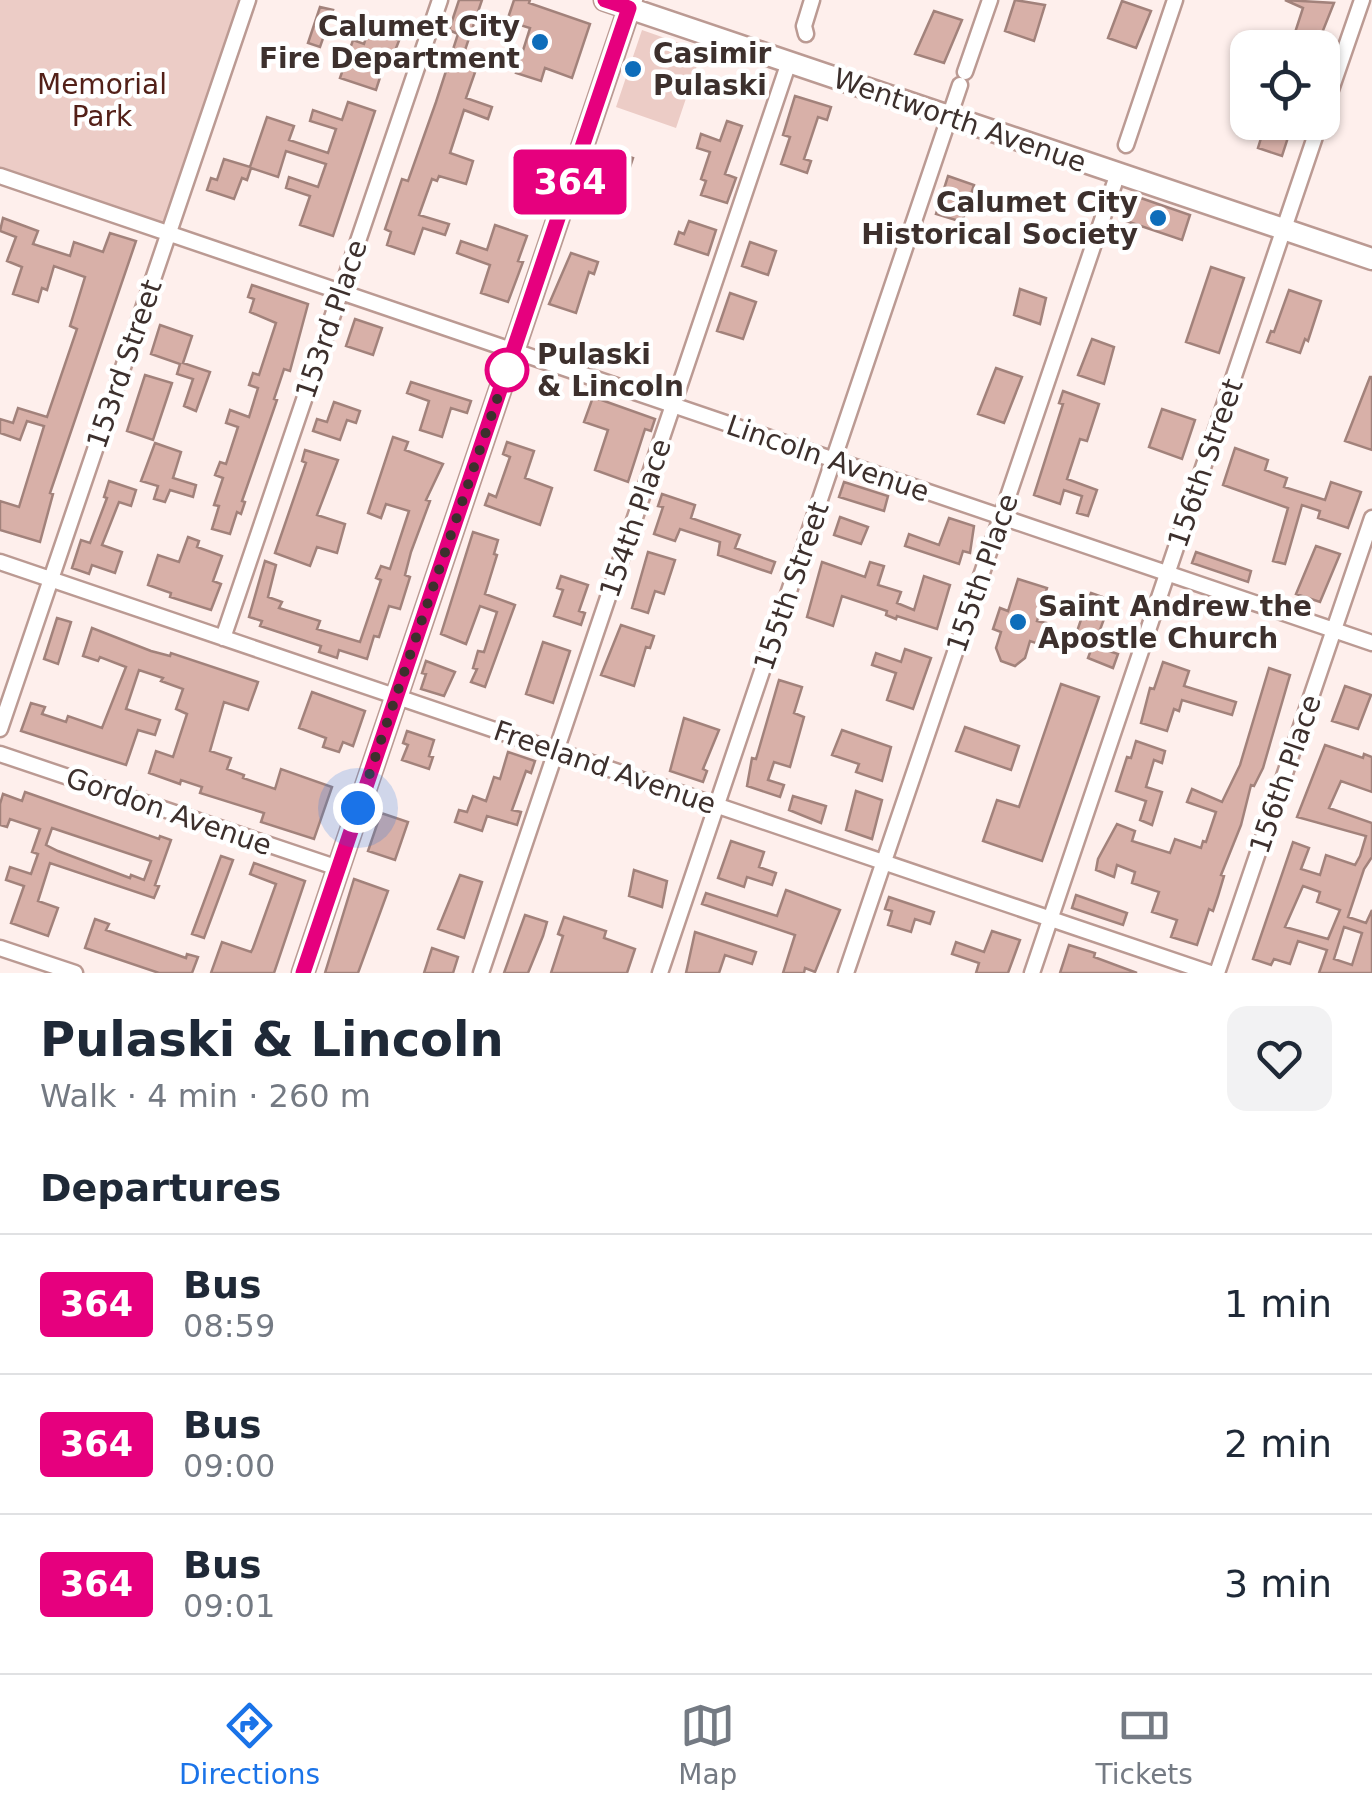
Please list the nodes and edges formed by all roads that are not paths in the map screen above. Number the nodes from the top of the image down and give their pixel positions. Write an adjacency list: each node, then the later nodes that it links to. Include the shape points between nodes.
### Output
1 (248, 0): 18 (street, 153rd Street)
2 (440, 0): 20 (street, 153rd Place)
3 (605, 0): 8 (street, Wentworth Avenue)
4 (812, 0): 9 (street)
5 (990, 0): 12 (street, 155th Street)
6 (1176, 0): 14 (street)
7 (1362, 0): 11 (street, 156th Street)
8 (630, 4): 10 (street, Wentworth Avenue); 21 (street)
9 (806, 34)
10 (789, 62): 12 (street, Wentworth Avenue); 22 (street, 154th Place)
11 (1340, 64)
12 (949, 116): 15 (street, Wentworth Avenue); 23 (street, 155th Street)
13 (1314, 140): 17 (street, 156th Street)
14 (1126, 145)
15 (1118, 173): 17 (street, Wentworth Avenue); 24 (street, 155th Place)
16 (0, 176): 18 (street, Lincoln Avenue)
17 (1284, 229): 19 (street, Wentworth Avenue); 27 (street, 156th Street)
18 (168, 234): 20 (street, Lincoln Avenue); 28 (street, 153rd Street)
19 (1372, 260)
20 (341, 292): 21 (street, Lincoln Avenue); 30 (street, 153rd Place)
21 (513, 350): 22 (street, Lincoln Avenue); 32 (street)
22 (673, 405): 23 (street, Lincoln Avenue); 34 (street, 154th Place)
23 (834, 460): 24 (street, Lincoln Avenue); 36 (street, 155th Street)
24 (1001, 516): 27 (street, Lincoln Avenue); 37 (street, 155th Place)
25 (1372, 518): 29 (street, 156th Place)
26 (0, 562): 28 (street, Freeland Avenue)
27 (1168, 573): 29 (street, Lincoln Avenue); 39 (street, 156th Street)
28 (51, 579): 30 (street, Freeland Avenue); 33 (street, 153rd Street)
29 (1334, 630): 31 (street, Lincoln Avenue); 47 (street, 156th Place)
30 (223, 638): 32 (street, Freeland Avenue)
31 (1372, 643)
32 (396, 696): 34 (street, Freeland Avenue); 38 (street)
33 (0, 729)
34 (556, 750): 36 (street, Freeland Avenue); 43 (street, 154th Place)
35 (0, 754): 38 (street, Gordon Avenue)
36 (717, 805): 37 (street, Freeland Avenue); 44 (street, 155th Street)
37 (884, 862): 39 (street, Freeland Avenue); 45 (street, 155th Place)
38 (338, 868): 42 (street)
39 (1050, 918): 46 (street, 156th Street); 47 (street, Freeland Avenue)
40 (0, 948): 41 (street)
41 (75, 973)
42 (302, 973)
43 (481, 973)
44 (660, 973)
45 (846, 973)
46 (1032, 973)
47 (1214, 973)

